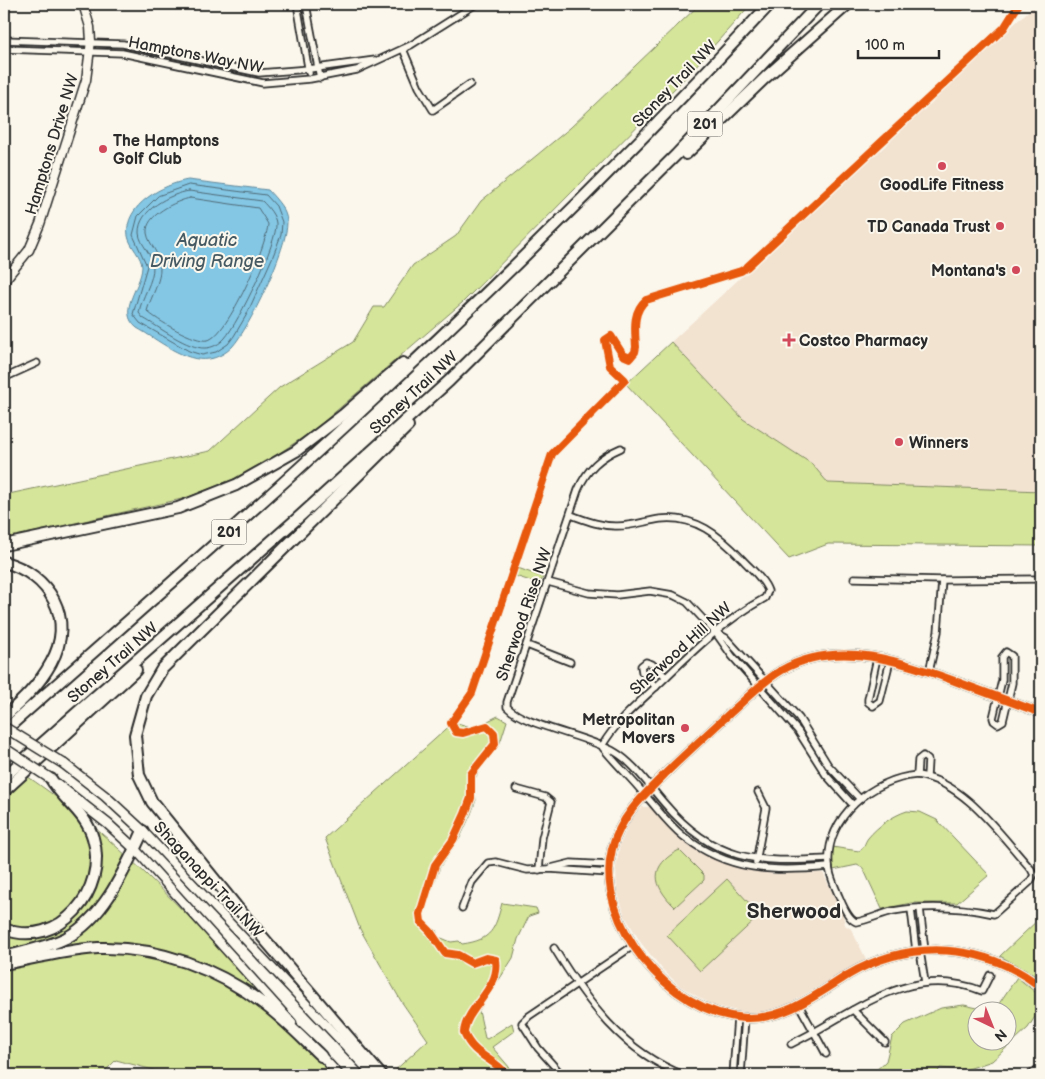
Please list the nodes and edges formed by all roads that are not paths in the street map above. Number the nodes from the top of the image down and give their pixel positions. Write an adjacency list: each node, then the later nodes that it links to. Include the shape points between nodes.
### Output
1 (83, 4): 11 (street, Hamptons Drive NW)
2 (296, 4): 19 (street)
3 (306, 4): 18 (street)
4 (476, 4): 12 (street, Hamptons Way NW)
5 (763, 4): 24 (highway, via 672,101)
6 (770, 4): 24 (highway, Stoney Trail NW / 201)
7 (819, 4): 25 (highway, Stoney Trail NW / 201)
8 (848, 4): 25 (highway, via 766,77 640,200)
9 (4, 40): 10 (street, Hamptons Way NW)
10 (38, 40): 11 (street, Hamptons Way NW); 14 (street)
11 (91, 41): 15 (street, Hamptons Drive NW); 17 (street, Hamptons Way NW, via 123,44)
12 (403, 49): 16 (street, Hamptons Way NW); 23 (street, via 433,110)
13 (4, 50): 14 (street, Hamptons Way NW)
14 (37, 50): 15 (street, Hamptons Way NW)
15 (91, 51): 20 (street, Hamptons Way NW, via 122,53); 26 (street, Hamptons Drive NW, via 86,80 40,224 29,250)
16 (382, 59): 18 (street, Hamptons Way NW); 21 (street, Hamptons Way NW, via 358,70)
17 (206, 62): 19 (street, Hamptons Way NW, via 259,73); 20 (street)
18 (318, 68): 19 (street, Hamptons Way NW); 21 (street)
19 (309, 69): 22 (street)
20 (204, 70): 22 (street, Hamptons Way NW, via 263,83)
21 (320, 78): 22 (street, Hamptons Way NW)
22 (310, 79)
23 (470, 84)
24 (667, 113): 27 (highway, Stoney Trail NW / 201)
25 (589, 242): 30 (highway, Stoney Trail NW / 201)
26 (4, 281)
27 (449, 329): 35 (highway, via 437,333 343,415 296,451 236,485 178,508); 57 (highway, Stoney Trail NW / 201, via 250,513)
28 (37, 363): 29 (street)
29 (4, 378)
30 (449, 381): 41 (highway, Stoney Trail NW / 201); 104 (highway, via 369,466 162,669 146,696 135,735 139,775 152,802)
31 (621, 448): 33 (street, Sherwood Rise NW, via 608,453 586,474)
32 (690, 512): 34 (street)
33 (571, 515): 34 (street, Sherwood Hill NW, via 616,526 661,519); 40 (street, Sherwood Rise NW)
34 (688, 520): 42 (street, Sherwood Hill NW, via 707,528 728,544 768,591 765,598 744,609)
35 (4, 545)
36 (4, 562): 55 (highway, via 25,570 42,583 54,600 60,626 57,649 46,671 27,696)
37 (854, 578): 39 (street)
38 (1041, 579): 39 (street)
39 (942, 580): 47 (street, via 938,632)
40 (548, 582): 42 (street, via 595,594 650,591 673,595 693,607); 43 (street, Sherwood Rise NW)
41 (193, 611): 61 (highway, Stoney Trail NW / 201); 66 (highway, via 136,670)
42 (715, 632): 48 (street, Sherwood Hill NW); 49 (street, via 726,638); 51 (street)
43 (528, 645): 46 (street); 58 (street, Sherwood Rise NW, via 507,707 517,716)
44 (877, 658): 45 (street); 45 (street, via 868,699 873,706 880,701); 49 (street, via 850,654 820,656 791,665)
45 (890, 661): 47 (street)
46 (570, 662)
47 (929, 672): 52 (street)
48 (666, 677): 50 (street, Sherwood Hill NW); 50 (street, via 652,664 646,662 641,666 642,672)
49 (765, 681): 51 (street); 69 (street, via 808,730 831,768)
50 (656, 687): 58 (street, Sherwood Hill NW, via 620,721)
51 (758, 687): 65 (street); 70 (street, via 798,730 826,775)
52 (1000, 697): 53 (street); 53 (street, via 993,720 996,724 1002,722); 53 (street, via 1002,657 1008,652 1013,664)
53 (1009, 701): 54 (street)
54 (1041, 713)
55 (4, 717)
56 (4, 726): 71 (main road, Shaganappi Trail NW, bridge, via 64,764)
57 (4, 730)
58 (602, 746): 65 (street, Sherwood Rise NW, via 616,752); 68 (street, Sherwood Rise NW)
59 (4, 748): 63 (main road, Shaganappi Trail NW, bridge)
60 (916, 775): 62 (street); 62 (street, via 918,759 923,756 928,760); 69 (street, via 888,781)
61 (4, 777)
62 (927, 777): 80 (street, via 948,785 965,798 1034,875 994,914 968,908)
63 (51, 779): 72 (main road, Shaganappi Trail NW); 82 (highway, via 90,829 97,854 94,880 79,908 61,923 40,932 17,933)
64 (516, 788): 78 (street, via 545,797 550,802)
65 (651, 788): 68 (street); 73 (street, Sherwood Rise NW, via 674,815 702,839 734,854)
66 (4, 791)
67 (758, 792): 73 (street, via 766,808)
68 (644, 794): 76 (street, Sherwood Rise NW, via 683,836 724,860); 77 (street, via 620,827)
69 (860, 799): 70 (street)
70 (854, 804): 74 (street, via 834,833)
71 (143, 831): 72 (highway); 103 (street, Shaganappi Trail NW)
72 (134, 848): 86 (highway, via 102,905 87,922 57,942); 100 (street, Shaganappi Trail NW)
73 (757, 859): 74 (street, Sherwood Rise NW); 76 (street)
74 (828, 859): 75 (street)
75 (829, 867): 76 (street, Sherwood Rise NW); 81 (street, via 851,920 862,922 881,914)
76 (756, 868)
77 (609, 869): 78 (street, via 571,863); 83 (street, via 617,912)
78 (539, 870): 79 (street, via 488,863 472,882)
79 (462, 908)
80 (920, 908): 81 (street); 85 (street)
81 (911, 909): 85 (street)
82 (4, 929)
83 (633, 946): 90 (street); 94 (street, via 657,974 682,994 709,1009)
84 (554, 948): 90 (street)
85 (921, 951): 89 (street); 91 (street, via 955,951 985,956 1013,968); 92 (street, via 895,955 870,964)
86 (4, 957)
87 (4, 964): 100 (highway, via 99,948 138,950 186,962 227,980 267,1006)
88 (990, 975): 89 (street, via 982,992 962,984)
89 (925, 982): 93 (street, via 884,994)
90 (576, 984): 105 (street, via 522,1023 538,1048); 106 (street, via 603,1019 623,1038 656,1062)
91 (1041, 987)
92 (798, 1005): 95 (street, via 773,1015); 96 (street)
93 (853, 1010): 96 (street); 97 (street)
94 (737, 1018): 95 (street); 107 (street)
95 (745, 1018): 108 (street)
96 (814, 1032): 98 (street); 99 (street)
97 (885, 1042)
98 (791, 1044)
99 (826, 1054)
100 (322, 1056): 102 (street, Shaganappi Trail NW)
101 (1041, 1067): 109 (street)
102 (339, 1075)
103 (373, 1075)
104 (381, 1075)
105 (562, 1075)
106 (684, 1075)
107 (733, 1075)
108 (741, 1075)
109 (1030, 1075)

